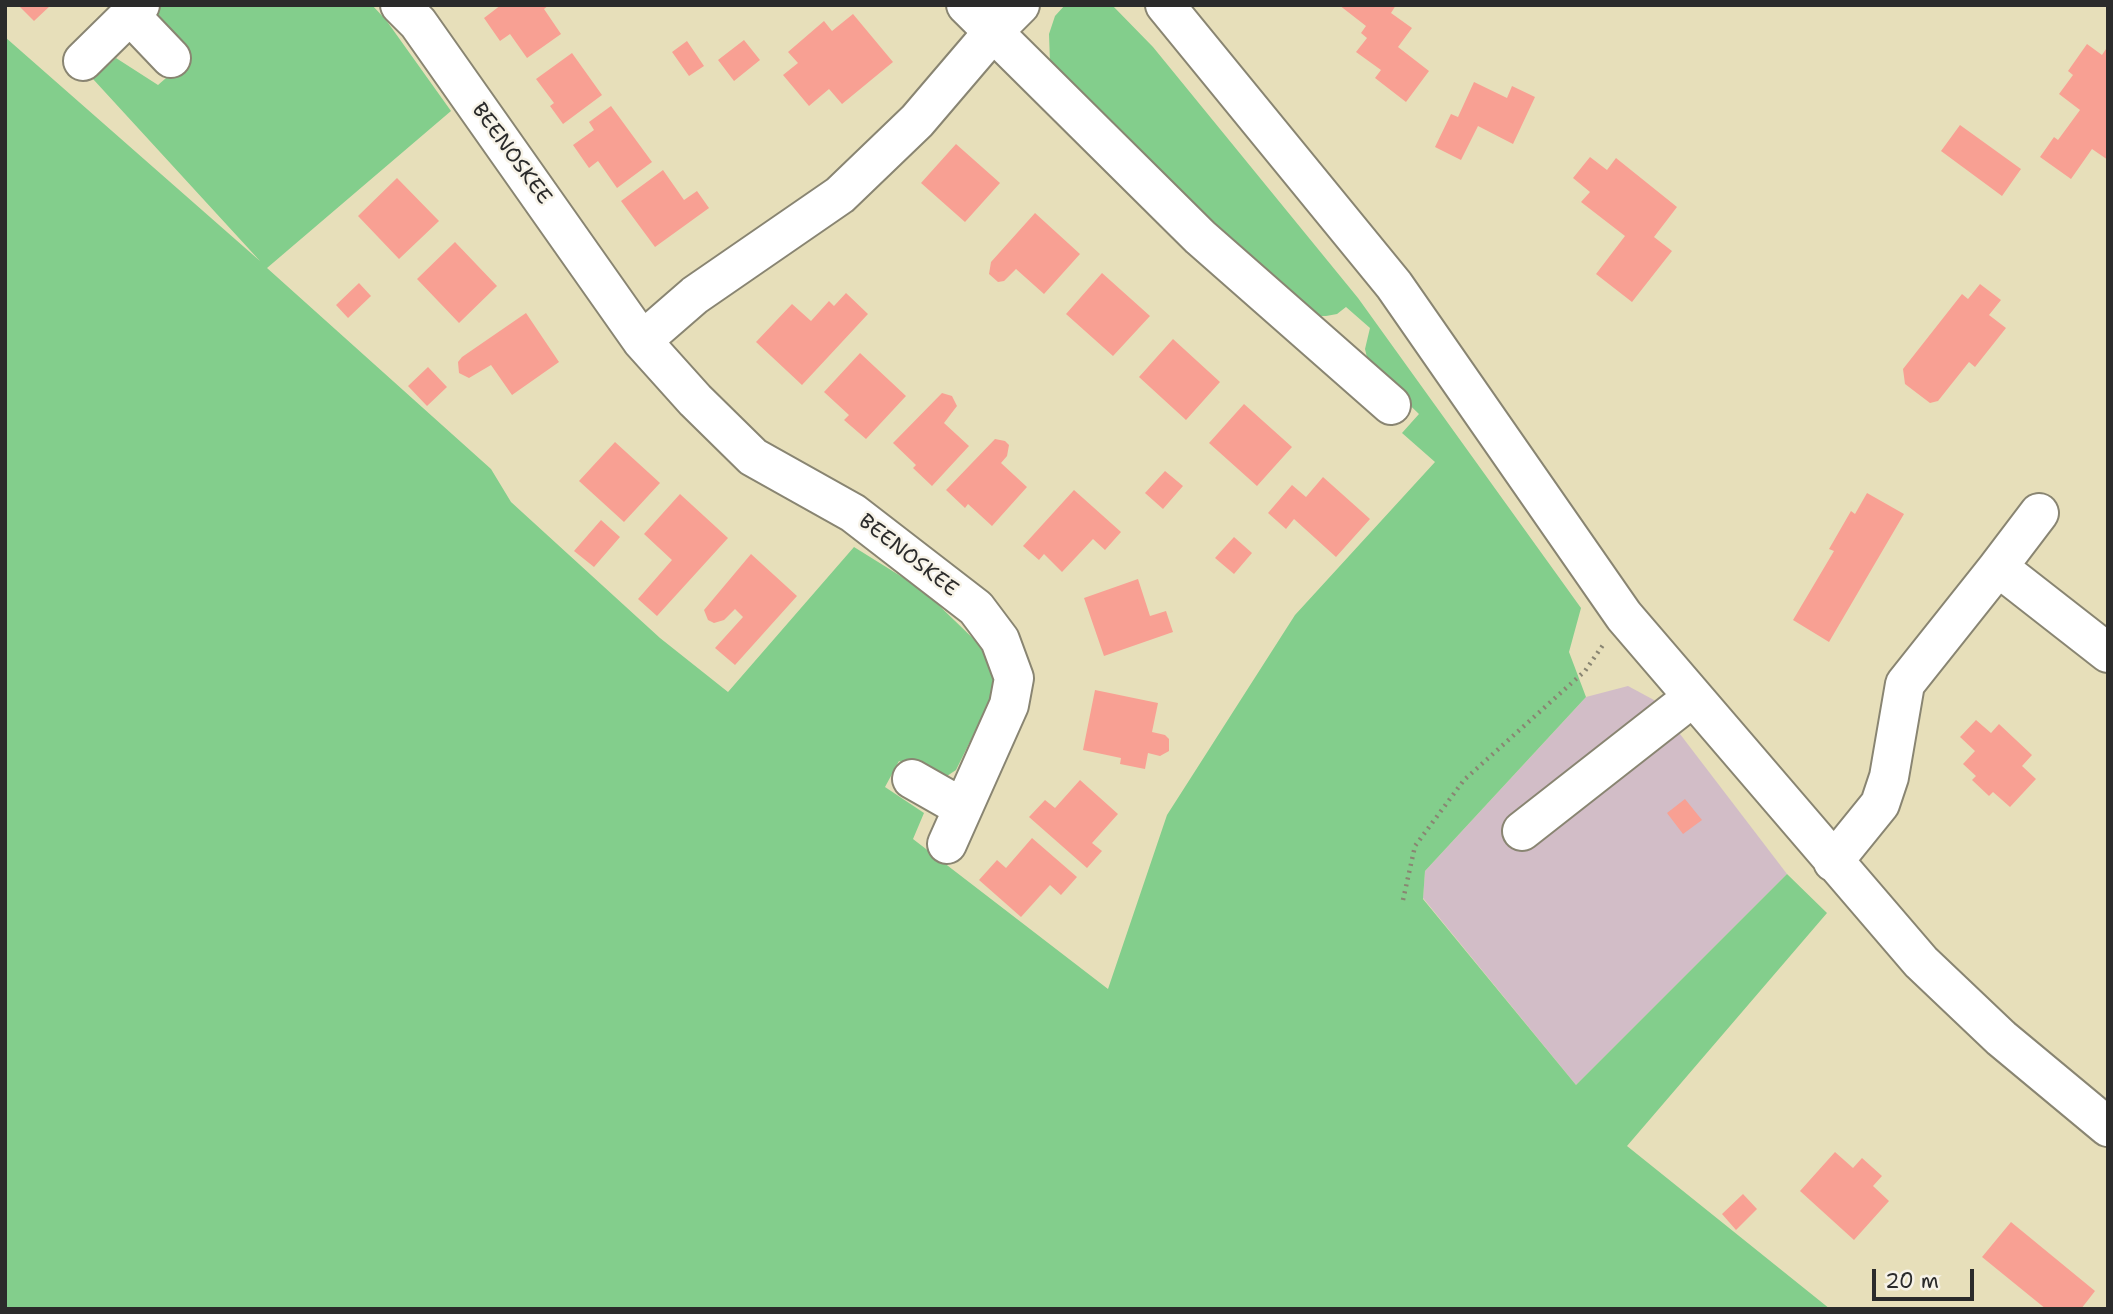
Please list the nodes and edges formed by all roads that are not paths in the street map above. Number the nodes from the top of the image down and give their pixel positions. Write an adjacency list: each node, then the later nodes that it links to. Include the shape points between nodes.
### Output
1 (400, 5): 8 (street, BEENOSKEE, via 418,23)
2 (1020, 5): 5 (street)
3 (1165, 5): 13 (street, via 1394,285 1624,616)
4 (135, 10): 6 (street); 7 (street)
5 (979, 18): 8 (street, via 917,121 840,195 695,295); 9 (street, via 1200,237)
6 (171, 58)
7 (83, 61)
8 (642, 341): 15 (street, BEENOSKEE, via 753,457 853,513 976,608 1000,640 1014,678 1009,705)
9 (1391, 405)
10 (2039, 513): 11 (street)
11 (1998, 567): 12 (street); 18 (street, via 1905,684 1880,804)
12 (2108, 653)
13 (1693, 697): 16 (street); 18 (street)
14 (912, 779): 15 (street)
15 (963, 808): 17 (street, BEENOSKEE)
16 (1522, 831)
17 (947, 844)
18 (1833, 862): 19 (street, via 1921,962 2001,1038)
19 (2108, 1128)

